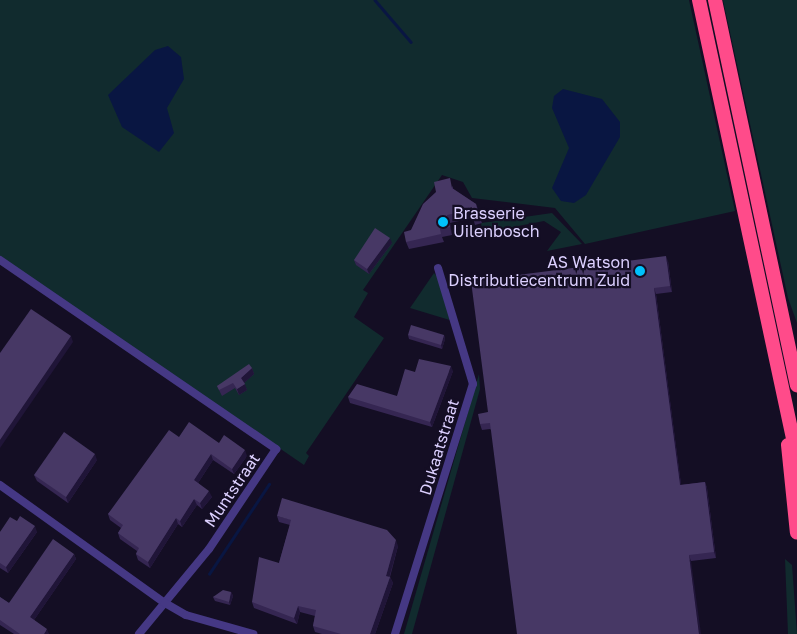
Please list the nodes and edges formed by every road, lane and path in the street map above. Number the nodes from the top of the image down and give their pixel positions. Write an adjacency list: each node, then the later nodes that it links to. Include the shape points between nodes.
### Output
1 (699, 0): 6 (highway)
2 (715, 0): 5 (highway)
3 (0, 260): 10 (street, Muntstraat, via 276,449 209,548)
4 (438, 268): 13 (street, Dukaatstraat, via 473,384)
5 (797, 385)
6 (786, 396): 7 (highway); 9 (highway)
7 (797, 459)
8 (0, 485): 10 (street)
9 (797, 533)
10 (165, 603): 11 (street); 12 (street, via 186,614)
11 (139, 634)
12 (253, 634)
13 (395, 634)

